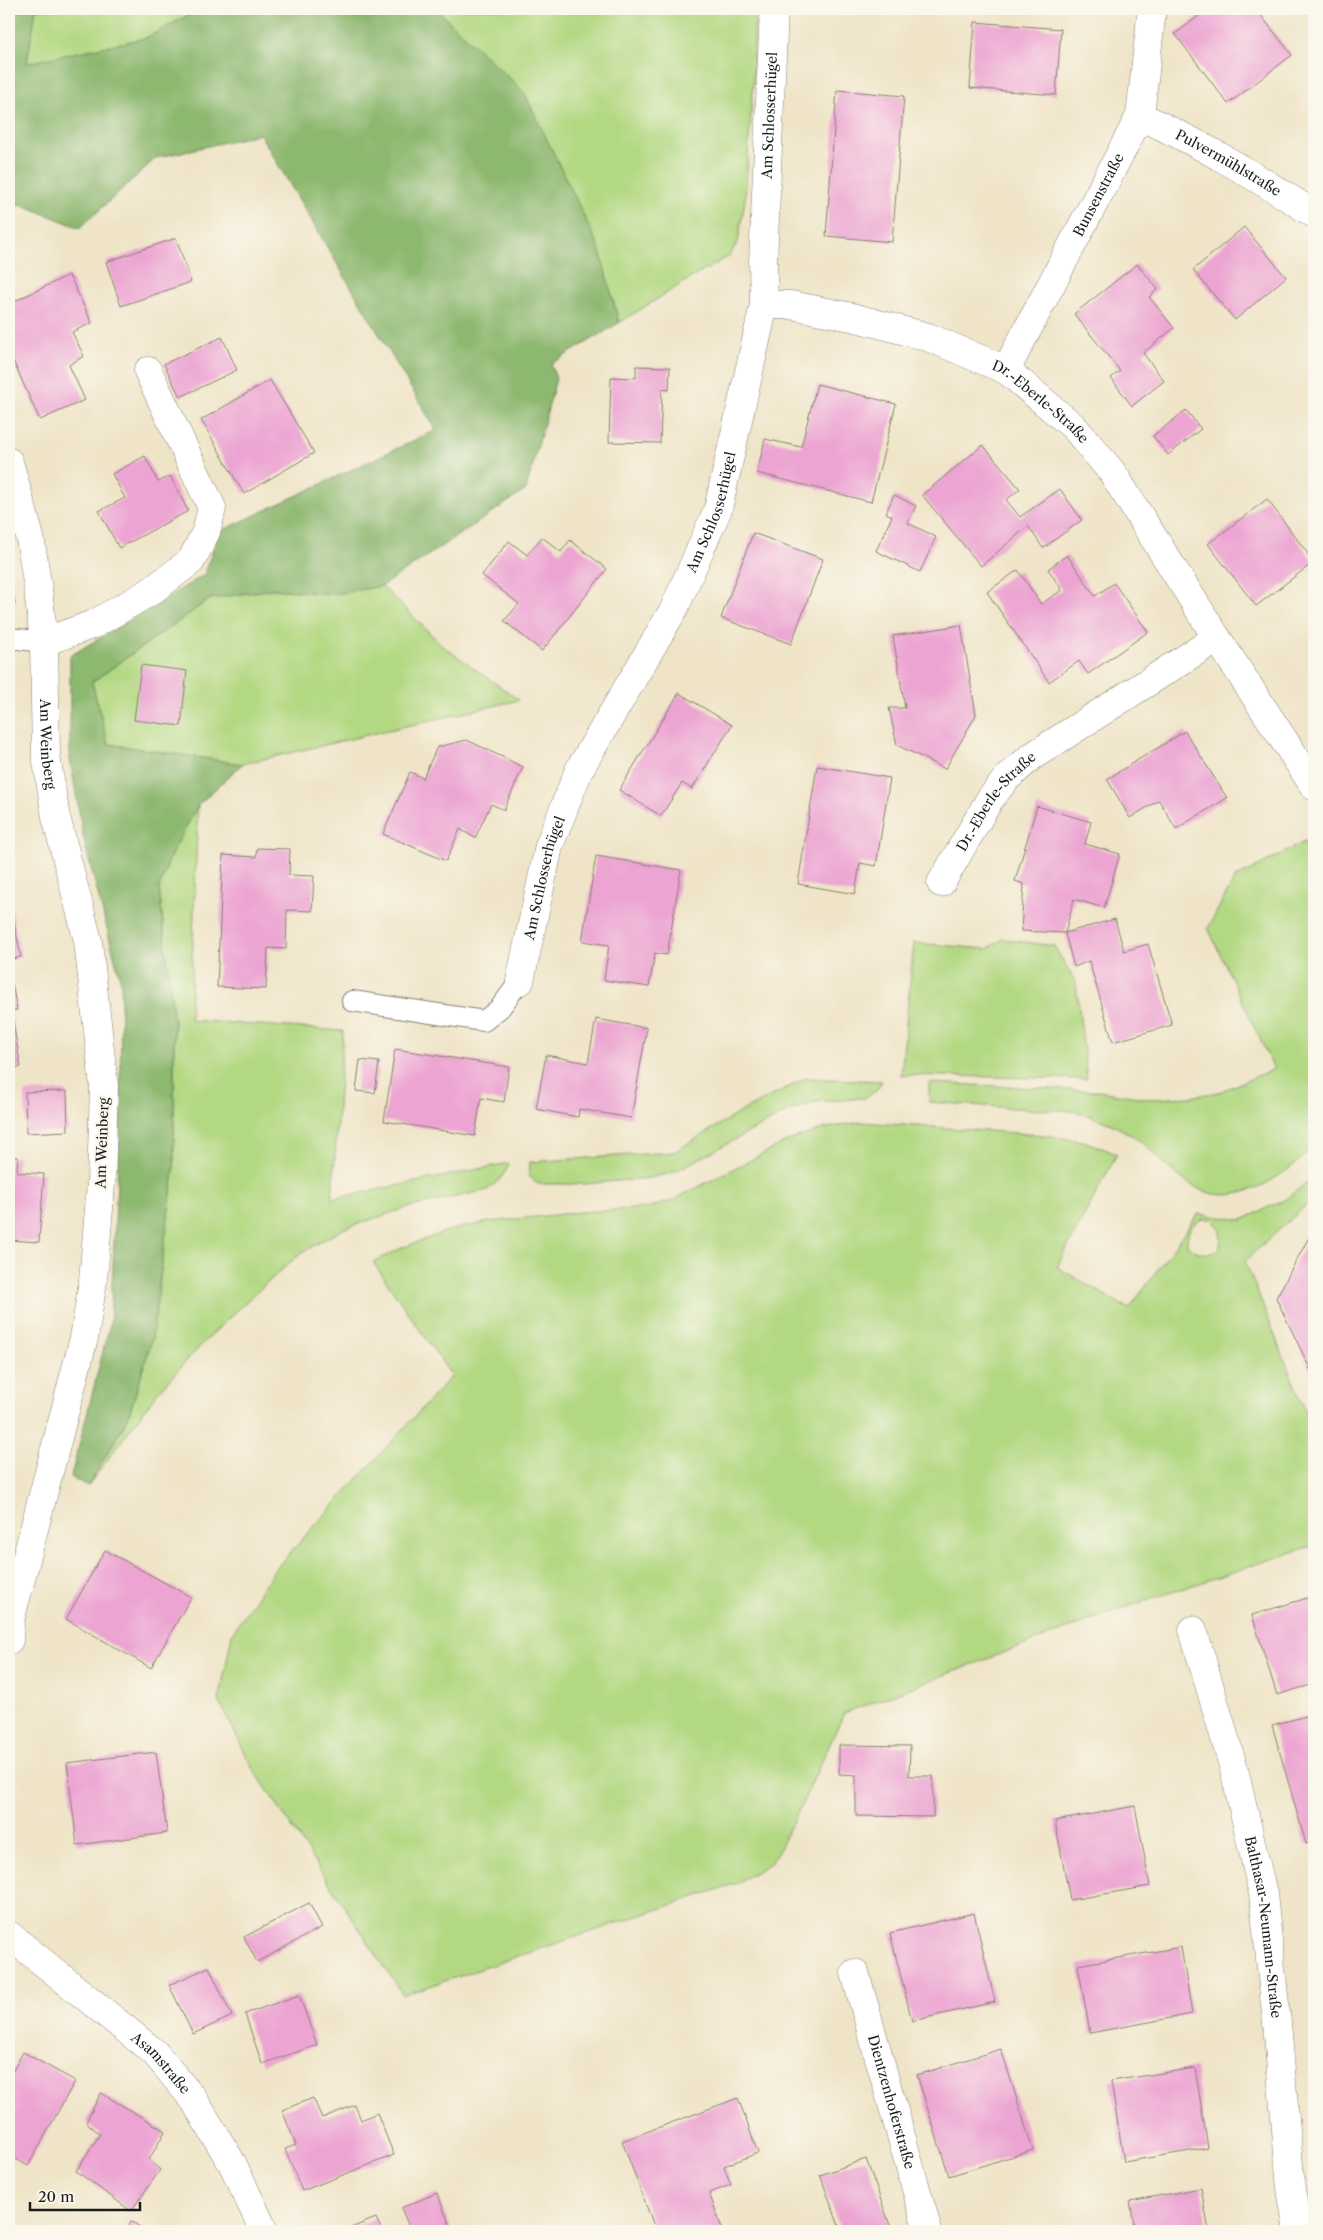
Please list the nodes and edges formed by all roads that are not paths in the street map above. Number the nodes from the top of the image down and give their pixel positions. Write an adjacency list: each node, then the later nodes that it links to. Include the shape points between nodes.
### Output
1 (774, 9): 5 (street, Am Schlosserhügel)
2 (1152, 9): 3 (street, Bunsenstraße)
3 (1140, 116): 4 (street, Pulvermühlstraße, via 1195,141); 6 (street, Bunsenstraße)
4 (1314, 214)
5 (764, 305): 6 (street, Dr.-Eberle-Straße, via 790,305 852,317 928,337); 14 (street, Am Schlosserhügel, via 718,509 674,609 579,770 548,846)
6 (1006, 370): 10 (street, Dr.-Eberle-Straße, via 1074,427 1112,472)
7 (148, 371): 11 (street, via 212,508 206,532 191,561 150,592 94,624)
8 (9, 462): 11 (street, Am Weinberg, via 30,536)
9 (9, 638): 11 (lane)
10 (1217, 638): 12 (street, Dr.-Eberle-Straße); 13 (street, Dr.-Eberle-Straße, via 1031,756 990,799)
11 (44, 642): 17 (street, Am Weinberg, via 48,765 56,818 88,941 94,985 104,1086 101,1184 93,1281 84,1338 10,1621)
12 (1314, 786)
13 (941, 883)
14 (520, 981): 15 (lane, via 500,1008 484,1020)
15 (352, 1001)
16 (1193, 1630): 22 (street, Balthasar-Neumann-Straße, via 1234,1769 1263,1894 1291,2189)
17 (9, 1640)
18 (9, 1935): 20 (street, Asamstraße, via 155,2053 194,2100 233,2165)
19 (855, 1973): 21 (street, Dientzenhoferstraße)
20 (264, 2231)
21 (928, 2231)
22 (1298, 2231)

